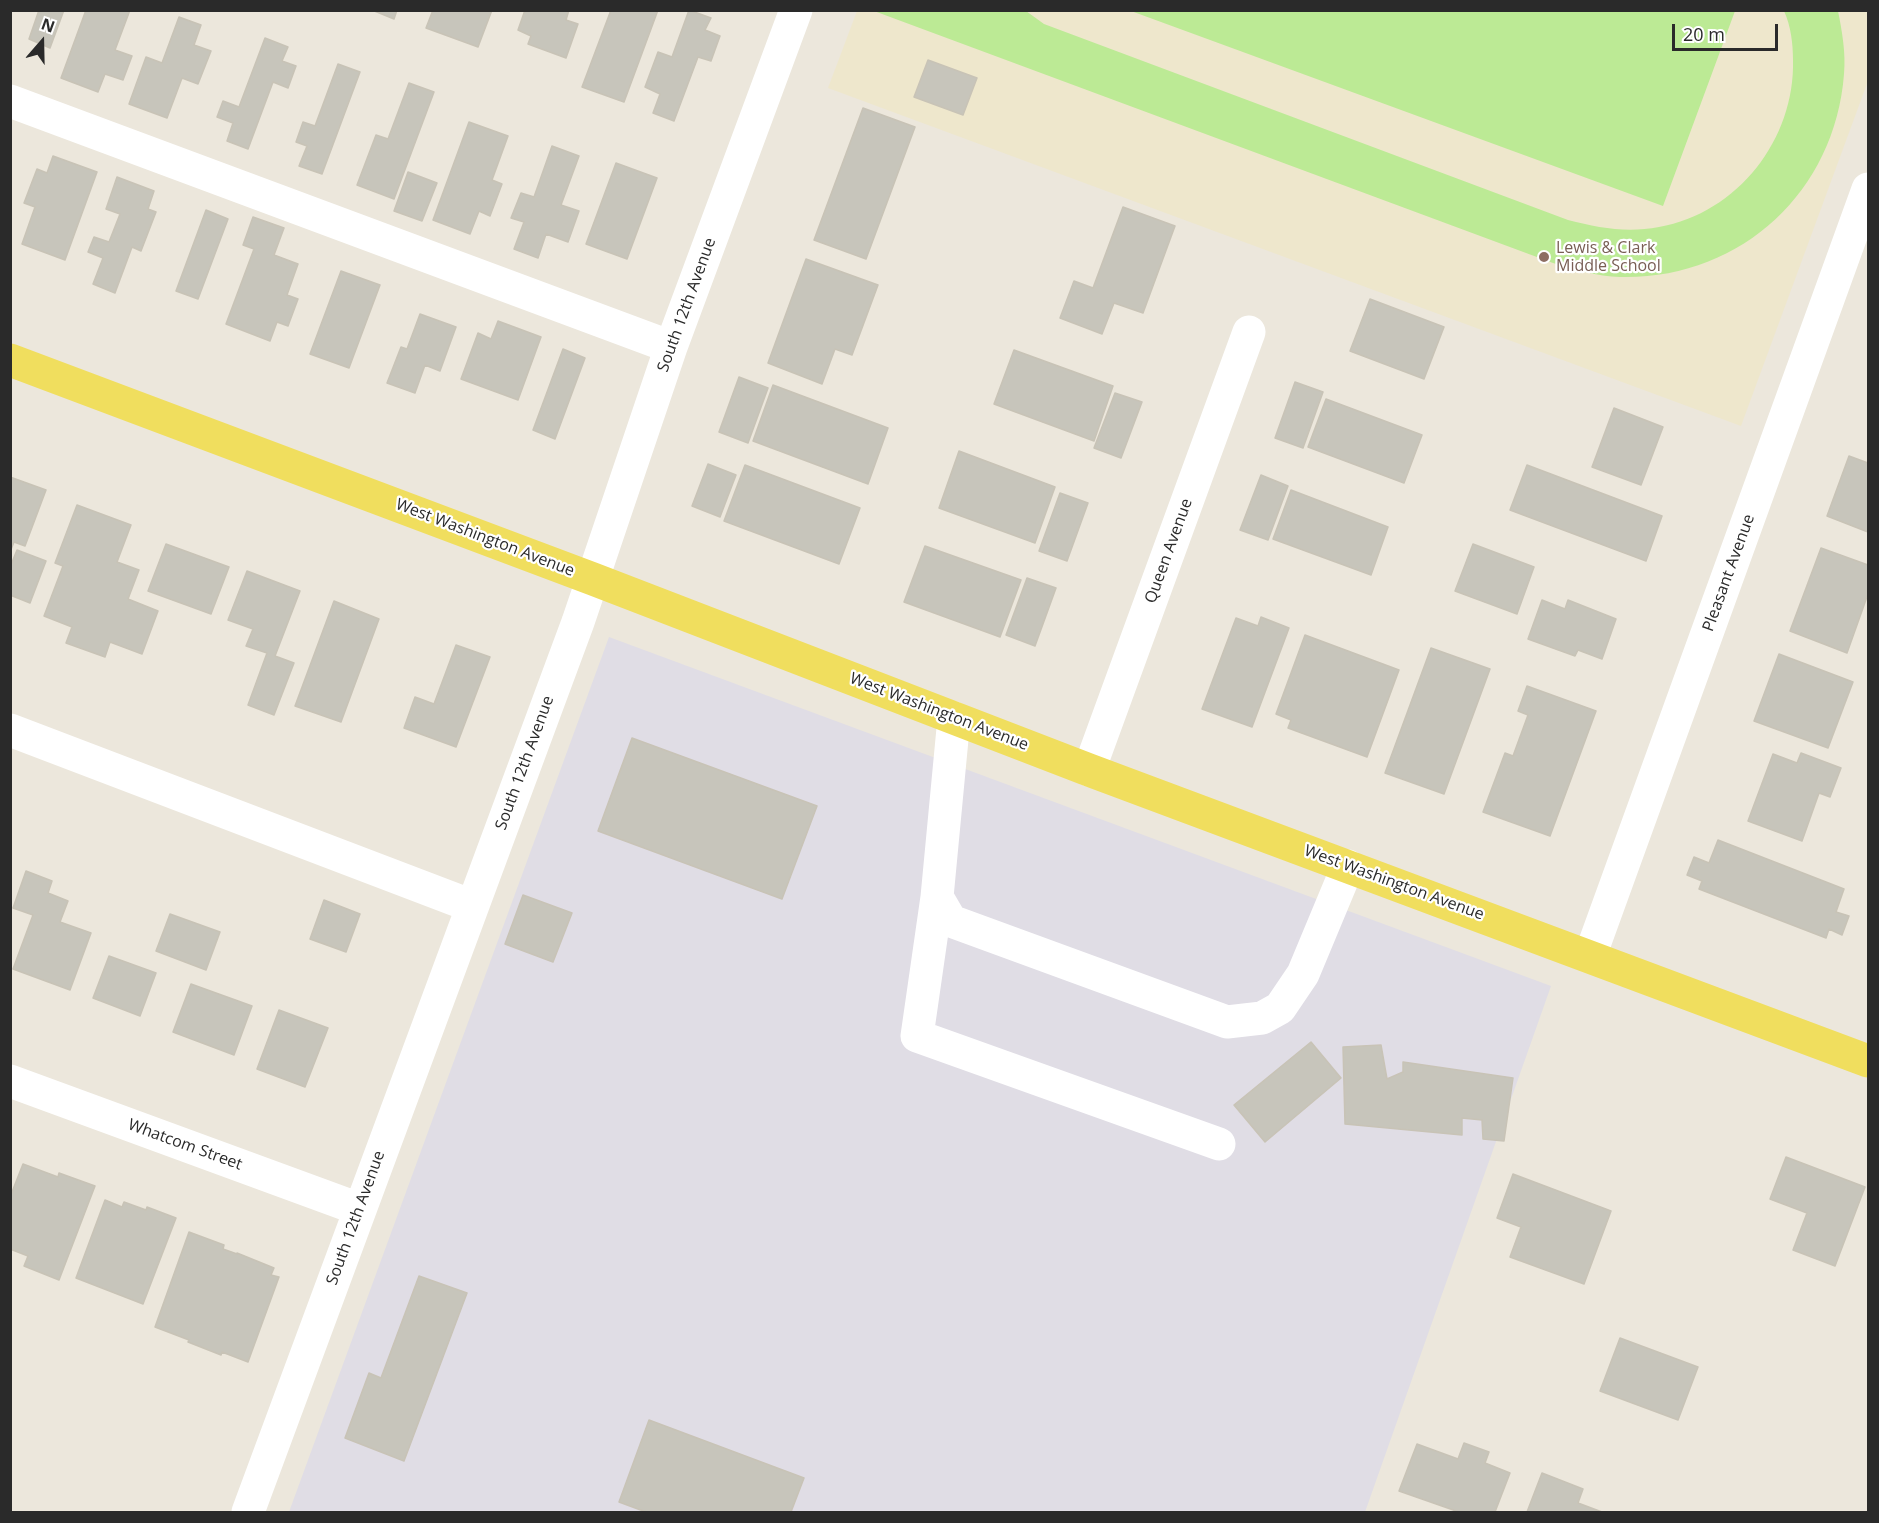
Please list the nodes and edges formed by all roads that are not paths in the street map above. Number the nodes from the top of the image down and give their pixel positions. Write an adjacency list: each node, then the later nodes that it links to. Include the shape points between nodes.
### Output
1 (791, 12): 5 (street, South 12th Avenue)
2 (10, 101): 5 (street)
3 (1869, 189): 14 (street, Pleasant Avenue)
4 (1249, 332): 10 (street, Queen Avenue)
5 (671, 347): 7 (street, South 12th Avenue)
6 (10, 360): 7 (main road, West Washington Avenue)
7 (593, 579): 8 (main road, West Washington Avenue); 13 (street, South 12th Avenue)
8 (954, 718): 10 (main road, West Washington Avenue); 12 (street)
9 (10, 730): 13 (street)
10 (1089, 770): 11 (main road, West Washington Avenue)
11 (1348, 866): 12 (street, via 1303,974 1280,1008 1262,1018 1227,1022 951,921); 14 (main road, West Washington Avenue)
12 (938, 897): 17 (street, via 917,1036)
13 (472, 906): 18 (street, South 12th Avenue)
14 (1590, 956): 15 (main road, West Washington Avenue)
15 (1869, 1061)
16 (10, 1081): 18 (street, Whatcom Street)
17 (1219, 1144)
18 (359, 1209): 19 (street, South 12th Avenue)
19 (248, 1512)

